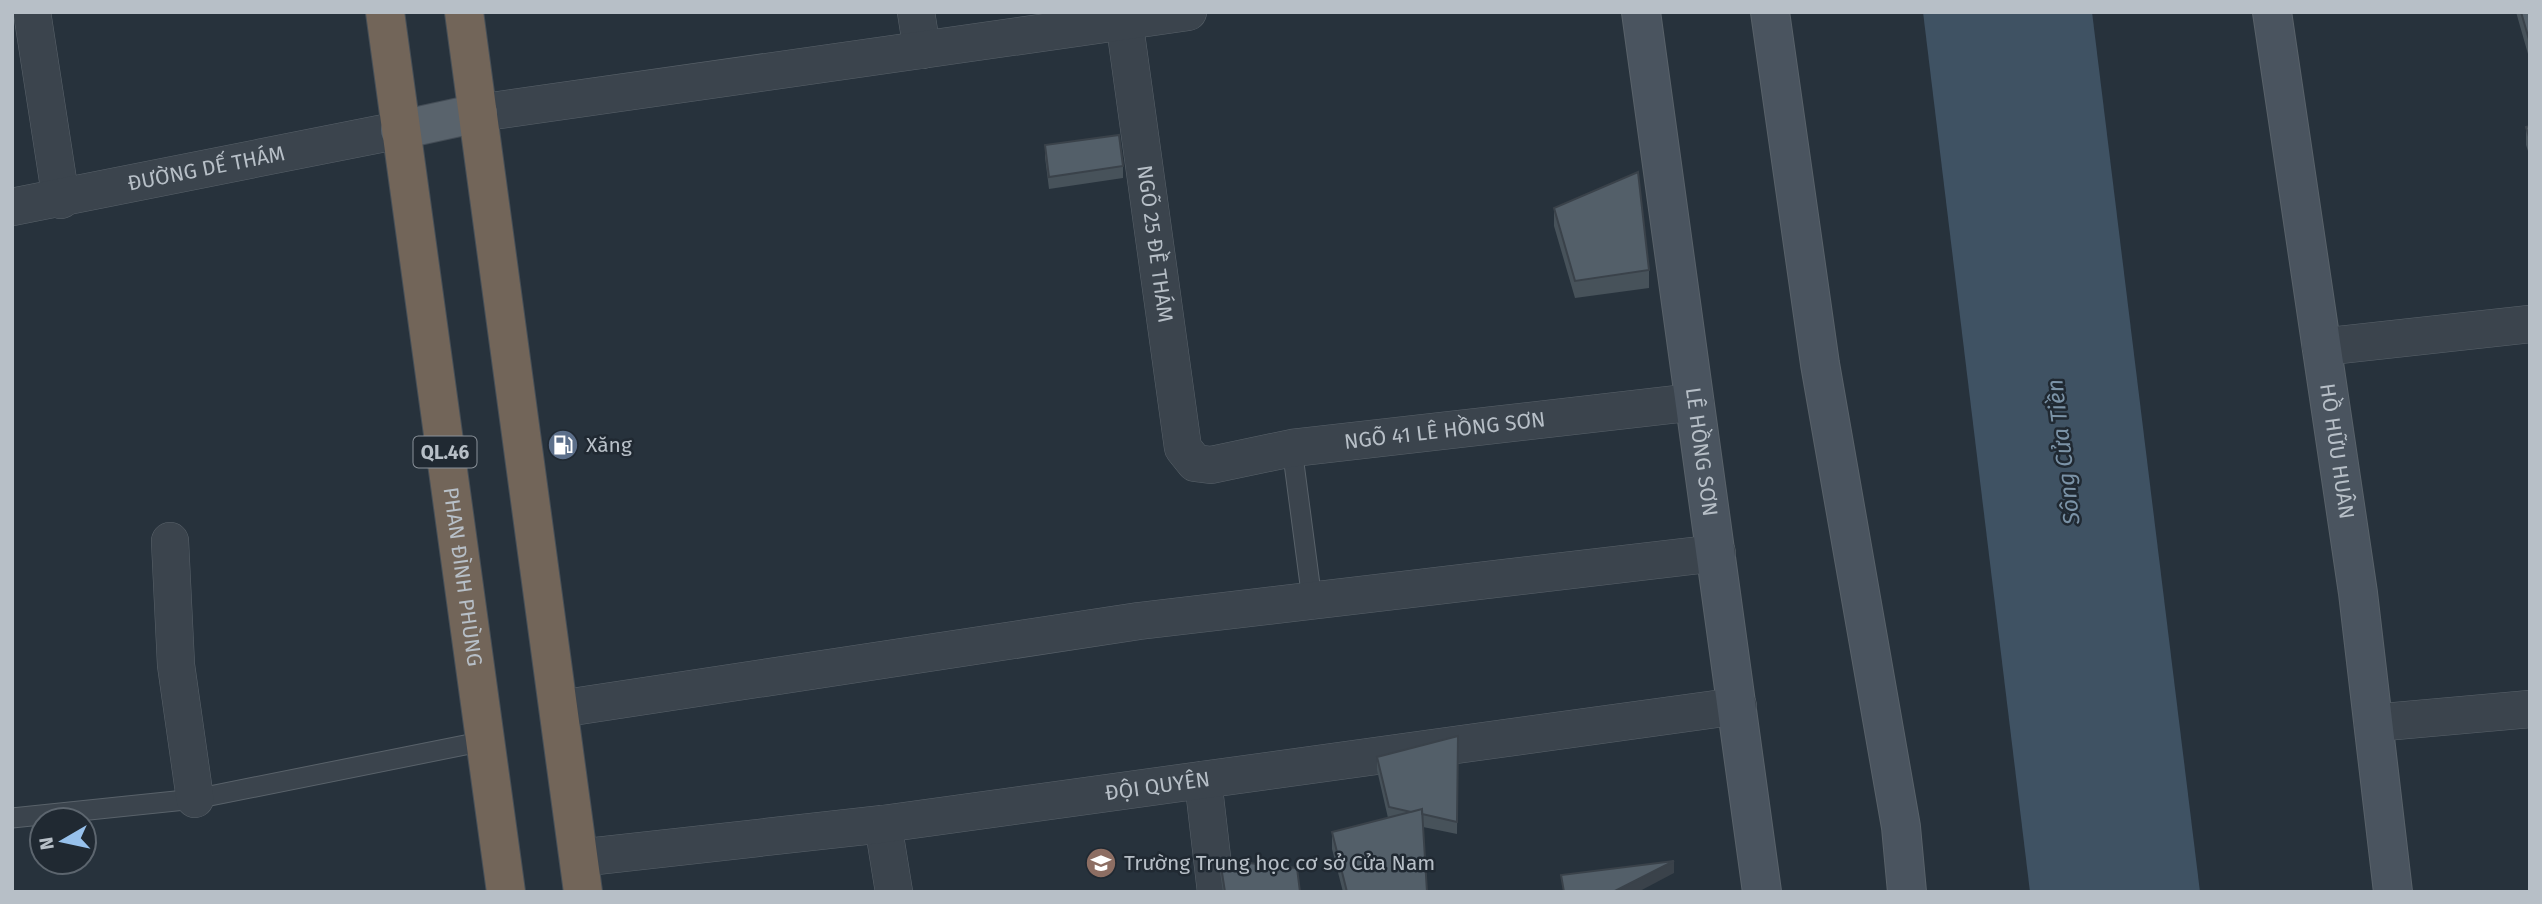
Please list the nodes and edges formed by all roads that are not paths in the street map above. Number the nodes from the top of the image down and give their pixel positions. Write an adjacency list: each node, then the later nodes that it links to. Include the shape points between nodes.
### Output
1 (32, 12): 13 (street)
2 (385, 12): 12 (highway, PHAN ĐÌNH PHÙNG / QL.46)
3 (464, 12): 11 (highway)
4 (916, 12): 10 (street)
5 (1188, 12): 9 (street)
6 (1642, 12): 17 (street, LÊ HỒNG SƠN)
7 (1770, 12): 37 (street, via 1820,364 1901,827)
8 (2272, 12): 16 (street, HỒ HỮU HUÂN)
9 (1123, 17): 10 (street); 19 (street, NGÕ 25 ĐỀ THÁM, via 1183,448)
10 (922, 50): 11 (street)
11 (478, 113): 12 (main road); 24 (highway)
12 (400, 130): 13 (street, ĐƯỜNG DẾ THÁM); 27 (highway, PHAN ĐÌNH PHÙNG / QL.46)
13 (61, 200): 14 (street, ĐƯỜNG DẾ THÁM)
14 (12, 207)
15 (2530, 324): 16 (street)
16 (2321, 347): 26 (street, HỒ HỮU HUÂN)
17 (1695, 402): 18 (street, NGÕ 41 LÊ HỒNG SƠN); 21 (street, LÊ HỒNG SƠN)
18 (1293, 448): 19 (street, NGÕ 41 LÊ HỒNG SƠN, via 1211,465); 22 (lane)
19 (1195, 463)
20 (170, 541): 29 (street, via 176,665)
21 (1717, 553): 22 (street); 23 (street, LÊ HỒNG SƠN)
22 (1312, 600): 24 (street, via 1139,621)
23 (1738, 706): 28 (street, ĐỘI QUYÊN); 36 (street, LÊ HỒNG SƠN)
24 (559, 709): 32 (highway)
25 (2530, 709): 26 (street)
26 (2373, 723): 38 (street, HỒ HỮU HUÂN)
27 (485, 741): 29 (lane); 33 (highway, PHAN ĐÌNH PHÙNG / QL.46)
28 (1203, 780): 31 (street, ĐỘI QUYÊN); 35 (street)
29 (195, 799): 30 (lane)
30 (12, 818)
31 (883, 824): 32 (street, ĐỘI QUYÊN); 34 (street)
32 (581, 875)
33 (506, 892)
34 (894, 892)
35 (1216, 892)
36 (1762, 892)
37 (1907, 892)
38 (2393, 892)

